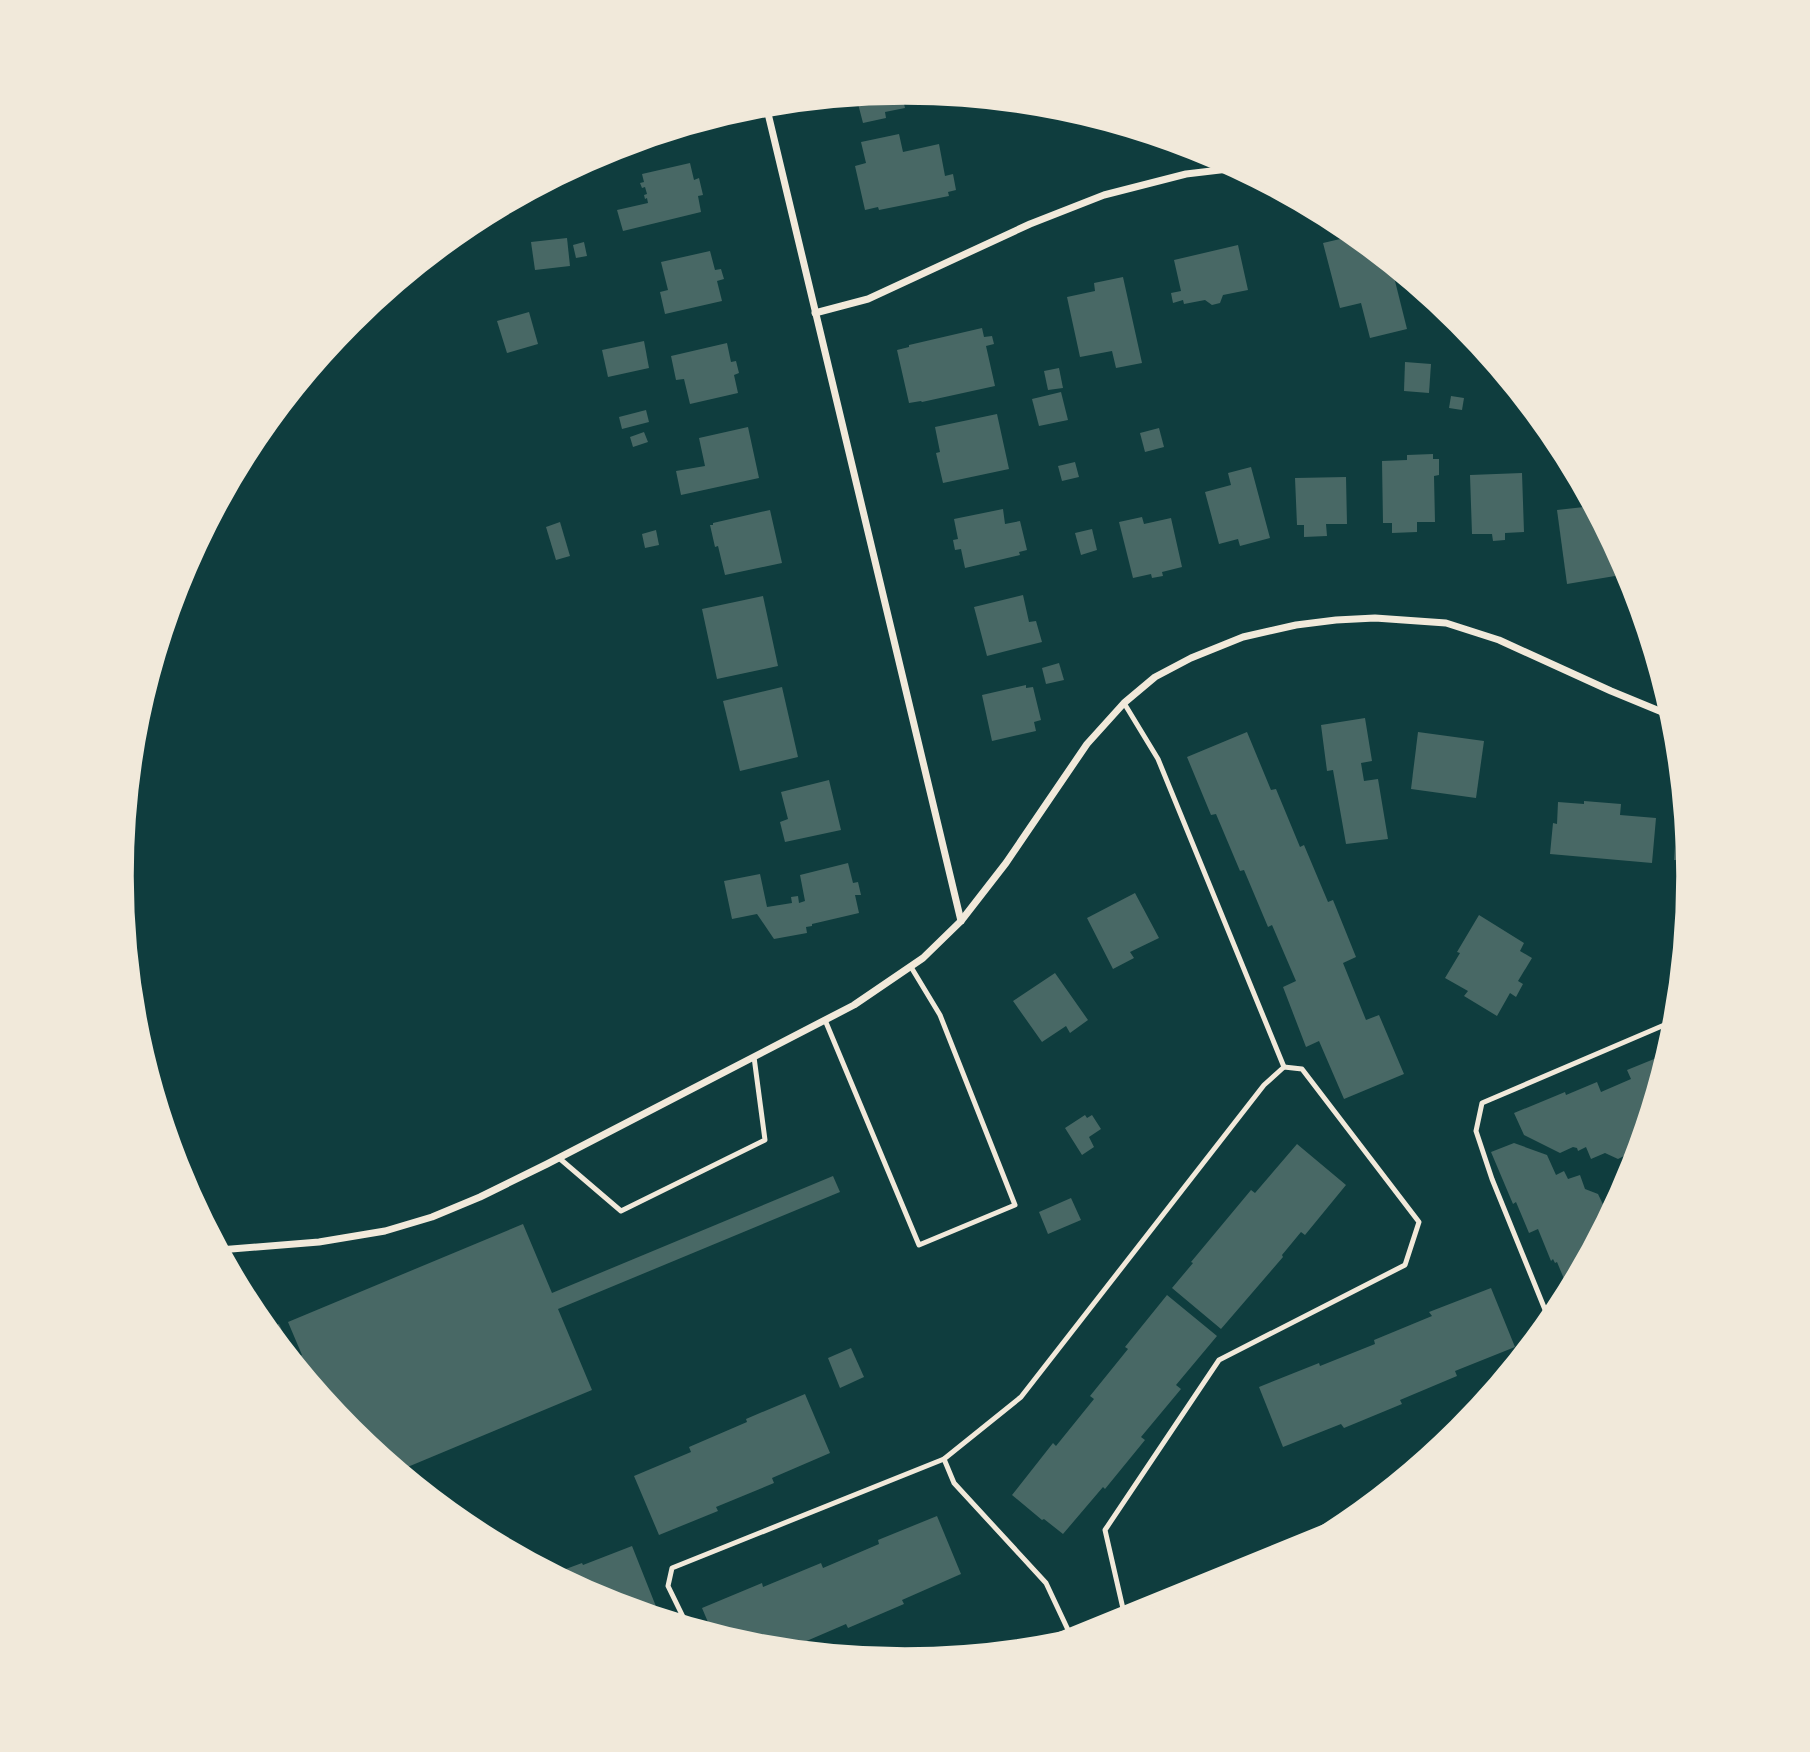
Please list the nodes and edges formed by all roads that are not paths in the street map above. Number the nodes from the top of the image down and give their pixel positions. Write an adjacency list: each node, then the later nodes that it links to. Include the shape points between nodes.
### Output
1 (769, 116): 3 (street)
2 (1218, 170): 3 (street, via 1104,195 868,299)
3 (815, 313): 6 (street)
4 (1124, 703): 5 (street, via 1155,677 1243,638 1296,625 1375,618 1446,623 1499,640); 6 (street, via 1087,744); 11 (lane, via 1158,759)
5 (1660, 711)
6 (961, 921): 7 (street)
7 (911, 967): 8 (street); 8 (lane, via 940,1015 1015,1205 919,1245)
8 (825, 1020): 10 (street)
9 (1663, 1025): 14 (lane, via 1482,1103 1476,1131)
10 (754, 1057): 12 (street); 12 (lane, via 765,1140 621,1210)
11 (1284, 1067): 15 (lane, via 1265,1085 1021,1397); 17 (lane, via 1302,1069 1419,1222 1405,1265 1219,1360 1105,1531)
12 (559, 1158): 13 (street, via 456,1208 385,1231)
13 (229, 1249)
14 (1545, 1309)
15 (944, 1459): 18 (lane, via 671,1568 668,1586); 20 (lane, via 954,1483 1046,1583)
16 (1289, 1546): 17 (main road)
17 (1124, 1614): 19 (main road)
18 (682, 1615)
19 (1101, 1623)
20 (1068, 1631)

